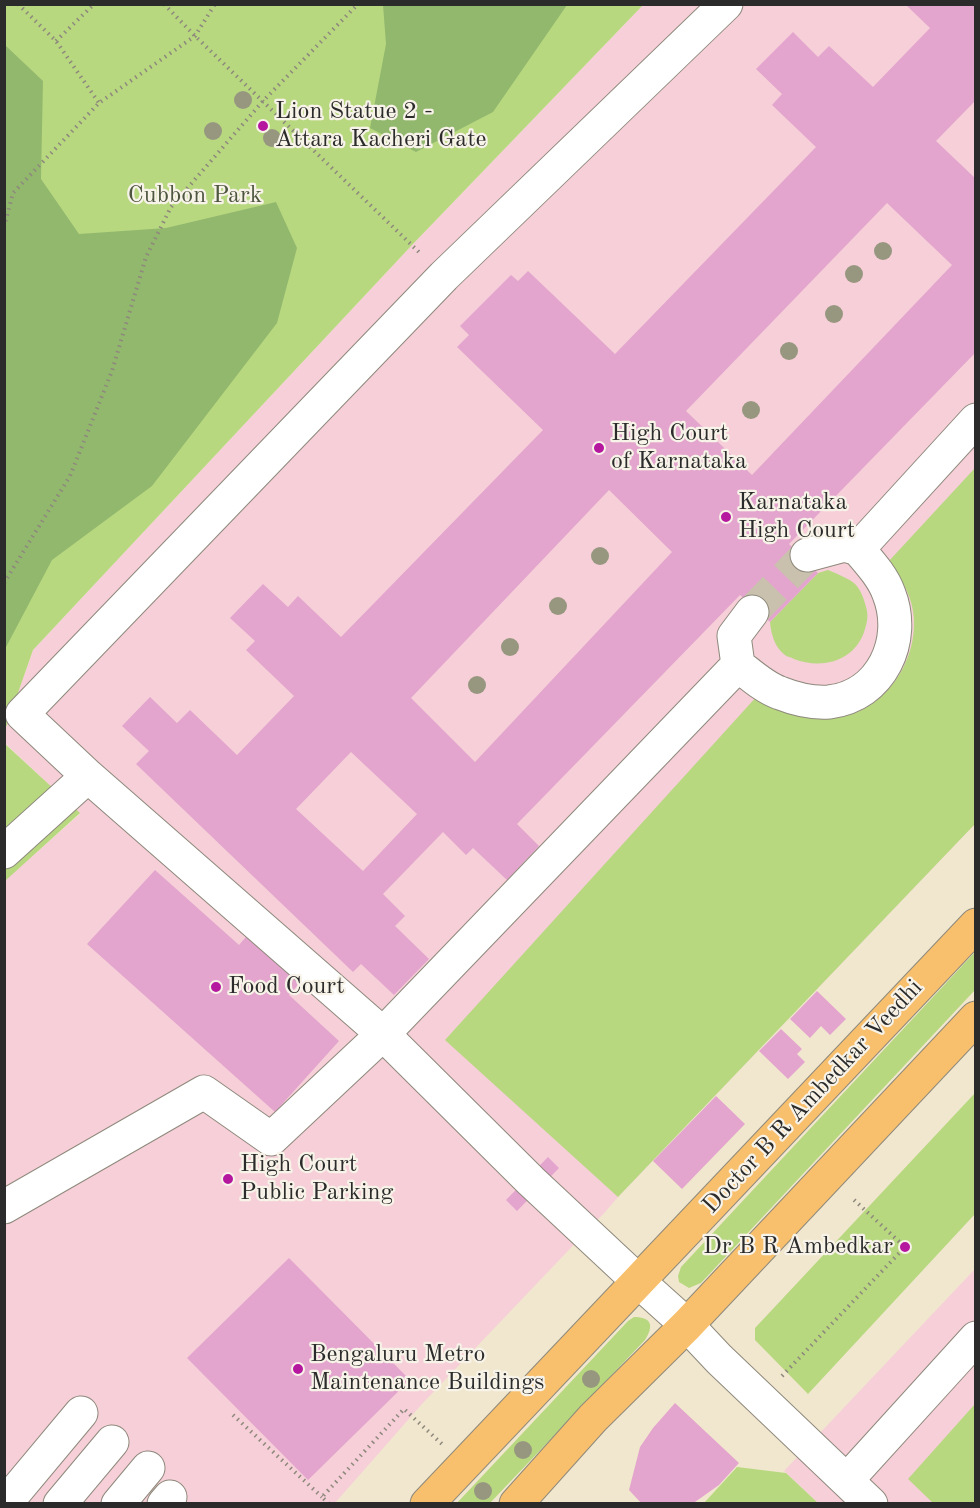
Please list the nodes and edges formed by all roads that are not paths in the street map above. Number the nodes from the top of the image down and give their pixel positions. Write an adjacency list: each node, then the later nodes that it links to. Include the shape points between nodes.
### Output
1 (726, 4): 7 (lane, via 444,276 22,714)
2 (975, 420): 3 (lane)
3 (858, 549): 4 (lane, via 844,545); 6 (lane, via 887,589 895,629 889,659 870,683 849,697 817,702 778,693)
4 (807, 555)
5 (752, 612): 6 (lane, via 734,636)
6 (738, 665): 11 (lane)
7 (88, 776): 8 (lane); 11 (lane)
8 (4, 852)
9 (975, 925): 13 (main road, Doctor B R Ambedkar Veedhi)
10 (975, 1018): 14 (main road)
11 (383, 1034): 12 (lane, via 270,1139 204,1092); 13 (lane)
12 (4, 1208)
13 (638, 1281): 14 (lane); 23 (main road, Doctor B R Ambedkar Veedhi)
14 (687, 1326): 19 (lane); 24 (main road, via 593,1418)
15 (975, 1338): 19 (lane)
16 (81, 1413): 20 (lane)
17 (112, 1442): 21 (lane)
18 (148, 1468): 22 (lane)
19 (847, 1480): 25 (lane)
20 (5, 1503)
21 (60, 1503)
22 (118, 1503)
23 (427, 1503)
24 (516, 1503)
25 (871, 1503)

